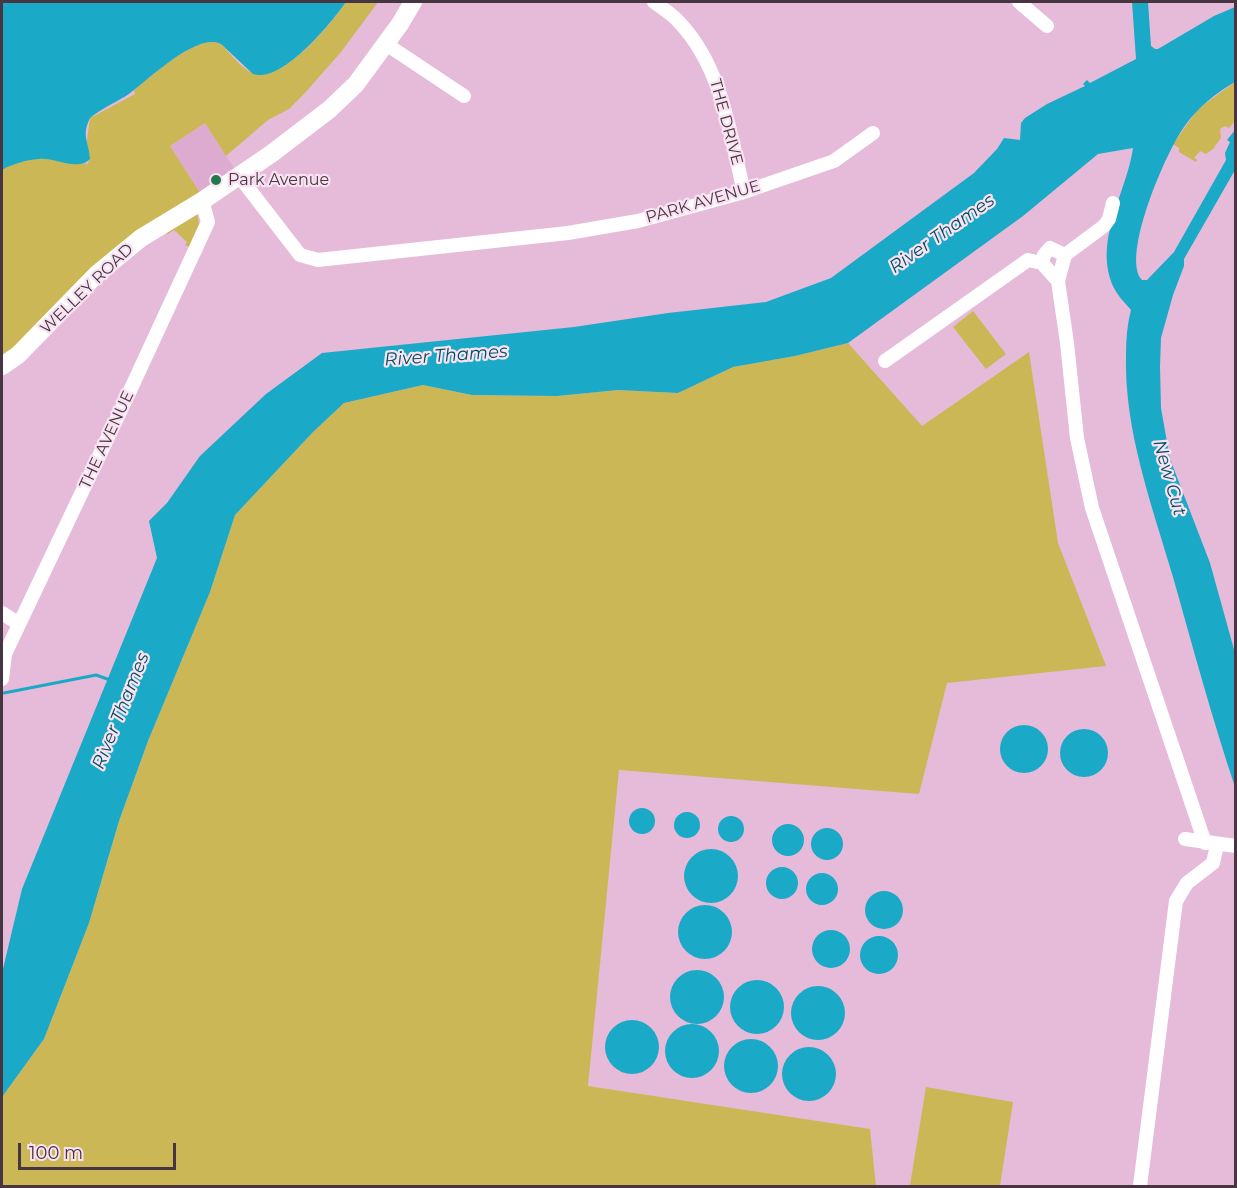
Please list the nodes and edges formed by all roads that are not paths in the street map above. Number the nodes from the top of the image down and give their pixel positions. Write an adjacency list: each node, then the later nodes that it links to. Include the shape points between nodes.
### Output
1 (413, 2): 5 (main road, WELLEY ROAD)
2 (654, 2): 9 (street, THE DRIVE, via 679,22 711,69)
3 (1019, 2): 4 (street)
4 (1047, 26)
5 (386, 44): 6 (street); 8 (main road, WELLEY ROAD, via 356,84 330,109)
6 (464, 96)
7 (873, 133): 9 (street, PARK AVENUE, via 834,161)
8 (239, 176): 9 (street, PARK AVENUE, via 300,255 318,260 568,233 638,221); 10 (main road, WELLEY ROAD)
9 (744, 192)
10 (202, 201): 16 (main road, WELLEY ROAD, via 141,237); 18 (street, THE AVENUE, via 207,222)
11 (1113, 203): 12 (street, via 1104,226)
12 (1065, 255): 13 (street, via 1050,248); 14 (street)
13 (1042, 263): 14 (street); 15 (street, via 1028,260)
14 (1058, 281): 21 (street, via 1077,438 1092,508)
15 (885, 361)
16 (2, 366)
17 (2, 613): 18 (street)
18 (19, 624): 19 (street, THE AVENUE, via 5,654)
19 (2, 679)
20 (1185, 839): 21 (street)
21 (1211, 844): 22 (street); 23 (street, via 1213,863 1187,883 1176,901)
22 (1236, 846)
23 (1140, 1186)

